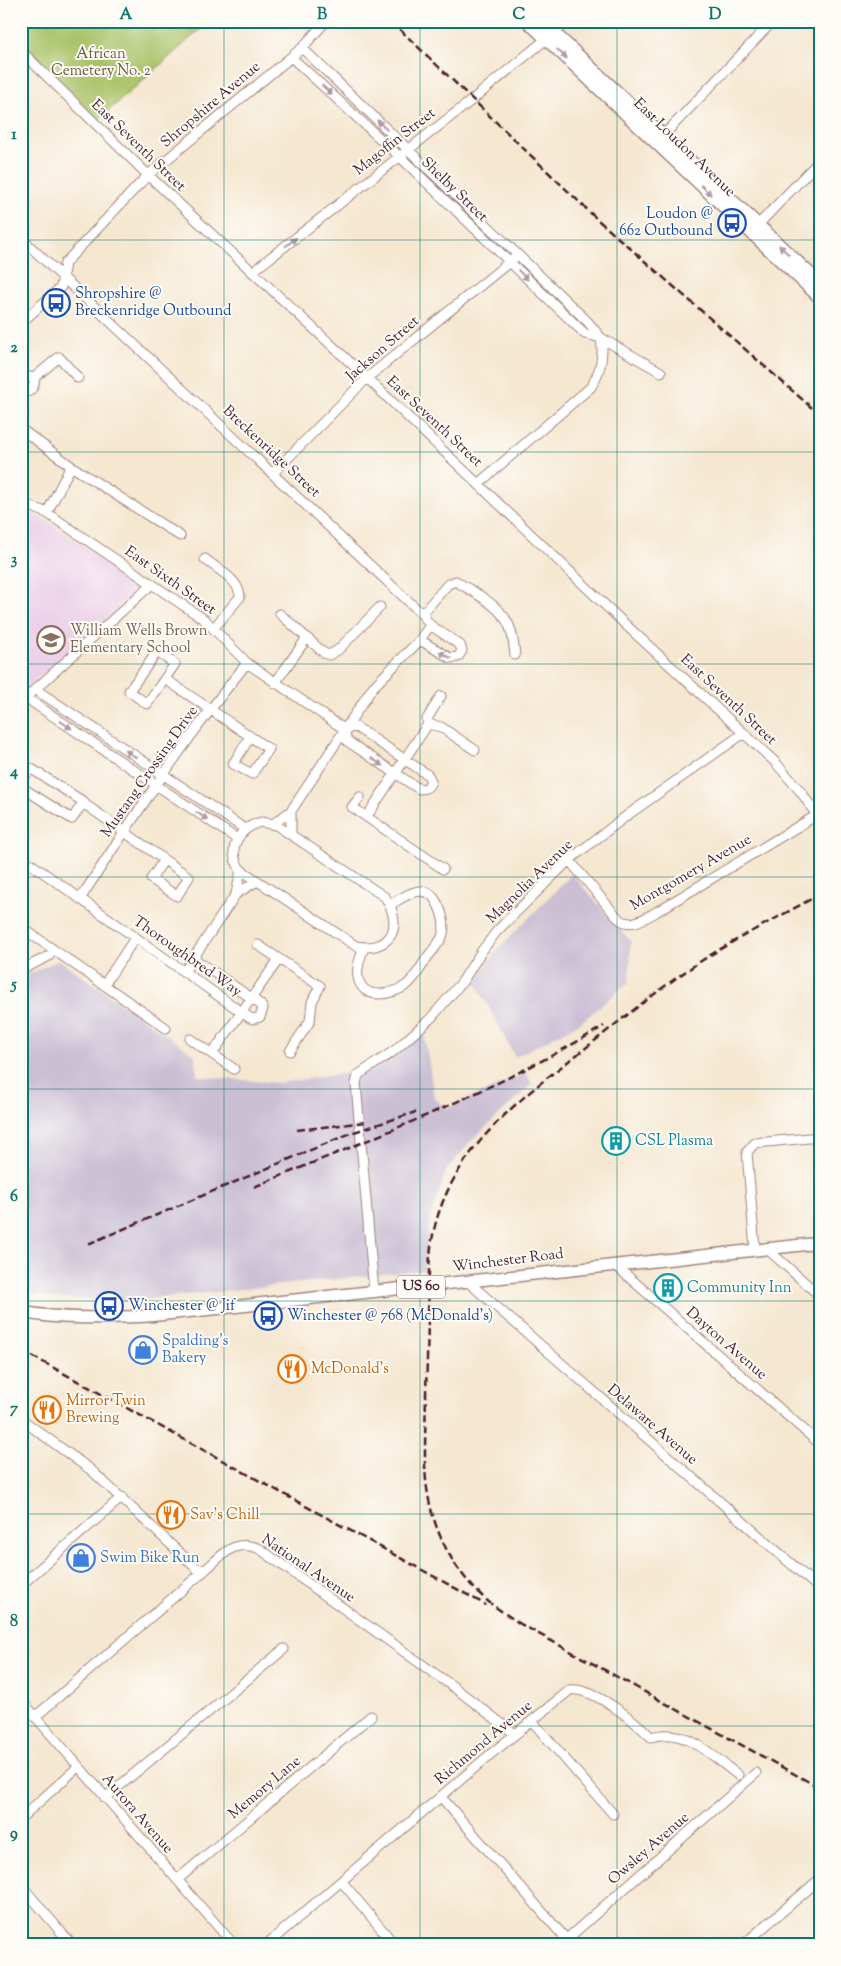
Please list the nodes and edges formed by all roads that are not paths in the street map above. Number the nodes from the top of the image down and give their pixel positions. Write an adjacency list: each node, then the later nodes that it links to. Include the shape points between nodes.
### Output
1 (326, 21): 7 (street, Shropshire Avenue)
2 (527, 21): 6 (main road, East Loudon Avenue)
3 (542, 21): 6 (main road, East Loudon Avenue)
4 (568, 21): 6 (street, Magoffin Street)
5 (773, 21): 10 (street)
6 (550, 36): 10 (main road, East Loudon Avenue); 11 (street, Magoffin Street)
7 (302, 48): 9 (street, Shropshire Avenue); 11 (street, Shelby Street, one-way to 7)
8 (22, 53): 14 (street, East Seventh Street)
9 (292, 56): 12 (street, Shelby Street, one-way to 12); 14 (street, Shropshire Avenue)
10 (660, 140): 15 (main road, East Loudon Avenue)
11 (408, 150): 12 (street, Magoffin Street); 17 (street, Shelby Street)
12 (399, 156): 18 (street, Shelby Street); 19 (street, Magoffin Street, one-way to 12)
13 (820, 160): 15 (street)
14 (148, 175): 19 (street, East Seventh Street); 20 (street, Shropshire Avenue, via 65,264)
15 (754, 229): 21 (main road, East Loudon Avenue, one-way to 15); 22 (main road, East Loudon Avenue)
16 (21, 238): 20 (street, Breckenridge Street)
17 (518, 254): 18 (street, Jackson Street); 24 (street, Shelby Street)
18 (509, 262): 24 (street, Shelby Street, one-way to 24, via 585,334); 29 (street, Jackson Street)
19 (252, 272): 29 (street, East Seventh Street)
20 (63, 277): 23 (street, Shropshire Avenue, via 61,287); 33 (street, Breckenridge Street)
21 (820, 283)
22 (820, 298)
23 (21, 323)
24 (601, 338): 25 (street, Shelby Street); 34 (street, via 601,364 591,387)
25 (661, 372)
26 (21, 377): 27 (street)
27 (34, 378): 28 (street, via 59,357); 30 (street, via 32,390)
28 (78, 378)
29 (368, 378): 33 (street, Jackson Street); 34 (street, East Seventh Street)
30 (21, 392)
31 (21, 429): 32 (street)
32 (71, 466): 36 (street); 37 (street)
33 (273, 473): 42 (street, Breckenridge Street)
34 (479, 484): 57 (street, East Seventh Street)
35 (21, 502): 36 (street, East Sixth Street)
36 (47, 513): 39 (street, East Sixth Street)
37 (180, 536)
38 (205, 559): 44 (street, via 240,590 240,597)
39 (152, 584): 44 (street, East Sixth Street); 51 (street)
40 (380, 607): 45 (street, via 329,655)
41 (280, 614): 45 (street)
42 (422, 614): 43 (street, Breckenridge Street); 47 (street, via 448,584 456,582 503,615 510,627)
43 (430, 625): 46 (street); 46 (street, Breckenridge Street, one-way to 46, via 460,645 461,654 450,658)
44 (213, 629): 48 (street, East Sixth Street)
45 (307, 638): 50 (street)
46 (420, 640): 56 (street, via 373,687)
47 (515, 655)
48 (247, 663): 50 (street, East Sixth Street); 54 (street, Mustang Crossing Drive)
49 (165, 679): 49 (street, via 175,664 157,652 129,691 146,704); 54 (street)
50 (276, 683): 56 (street, East Sixth Street)
51 (35, 690): 53 (street); 62 (street, one-way to 51)
52 (441, 696): 55 (street, via 427,719)
53 (24, 700): 64 (street, one-way to 64)
54 (209, 710): 58 (street); 62 (street, Mustang Crossing Drive)
55 (428, 724): 59 (street, via 442,727); 60 (street)
56 (344, 729): 60 (street, East Sixth Street, via 356,726); 61 (street, East Sixth Street, one-way to 61, via 348,741); 68 (street)
57 (744, 733): 70 (street, East Seventh Street, via 789,777); 78 (street, Magnolia Avenue)
58 (250, 737)
59 (475, 750)
60 (405, 759): 61 (street); 61 (street, East Sixth Street, via 428,775 431,780 429,786 419,789)
61 (395, 774): 69 (street)
62 (162, 775): 64 (street, Mustang Crossing Drive); 72 (street)
63 (21, 783): 67 (street, via 30,768)
64 (156, 785): 73 (street, Mustang Crossing Drive); 75 (street, one-way to 75)
65 (21, 787): 67 (street, via 72,819)
66 (360, 797): 69 (street, via 352,807)
67 (83, 803): 73 (street)
68 (292, 811): 71 (street); 74 (street)
69 (367, 816): 79 (street)
70 (819, 818): 78 (street, Montgomery Avenue, via 634,923 618,918)
71 (277, 826): 72 (street, via 262,822); 74 (street)
72 (244, 829): 75 (street)
73 (124, 832): 77 (street); 83 (street, Mustang Crossing Drive)
74 (291, 835): 84 (street, via 385,897)
75 (237, 839): 80 (street, via 235,858)
76 (21, 857): 83 (street, Thoroughbred Way)
77 (164, 860)
78 (569, 860): 107 (street, Magnolia Avenue, via 497,931 462,982 431,1018 356,1079)
79 (443, 869)
80 (245, 873): 81 (street); 82 (street)
81 (258, 881): 82 (street); 88 (street, via 351,942)
82 (236, 894): 90 (street)
83 (80, 899): 86 (street, Thoroughbred Way)
84 (390, 905): 88 (street, via 395,920 386,941 378,946); 88 (street, via 413,891 431,894 442,914 442,938 413,978 400,990 388,994 378,995 362,986 358,967)
85 (21, 927): 94 (street)
86 (135, 938): 93 (street, Thoroughbred Way); 94 (street)
87 (258, 945): 91 (street)
88 (364, 947)
89 (49, 956): 92 (street)
90 (193, 958): 93 (street); 95 (street, Thoroughbred Way)
91 (279, 959): 95 (street); 99 (street, via 320,986 312,1002 310,1021)
92 (21, 970)
93 (184, 972): 96 (street, Thoroughbred Way)
94 (104, 984): 97 (street)
95 (251, 998): 96 (street); 96 (street, Thoroughbred Way, via 262,1006 263,1013 253,1019)
96 (242, 1012): 100 (street)
97 (166, 1028)
98 (190, 1039): 100 (street)
99 (290, 1051)
100 (212, 1054): 101 (street)
101 (234, 1069)
102 (820, 1137): 104 (street, via 755,1144 748,1152)
103 (820, 1243): 104 (main road, Winchester Road / US 60)
104 (761, 1249): 105 (main road, Winchester Road / US 60); 108 (street)
105 (615, 1265): 106 (main road, Winchester Road / US 60); 111 (street, Dayton Avenue)
106 (467, 1281): 107 (main road, Winchester Road / US 60); 115 (street, Delaware Avenue)
107 (374, 1292): 109 (main road, Winchester Road / US 60, via 129,1317)
108 (820, 1296)
109 (21, 1312)
110 (21, 1419): 112 (street, via 80,1461)
111 (820, 1444)
112 (122, 1497): 113 (street, via 193,1566); 114 (street)
113 (205, 1570): 119 (street, National Avenue); 121 (street, National Avenue, via 235,1546 250,1545 260,1549)
114 (21, 1585)
115 (820, 1589)
116 (284, 1649): 126 (street)
117 (21, 1700): 119 (street, Aurora Avenue)
118 (371, 1716): 130 (street, Memory Lane)
119 (35, 1717): 122 (street, Aurora Avenue)
120 (532, 1721): 121 (street, Richmond Avenue); 124 (street, Richmond Avenue, via 570,1690 580,1689 624,1714 651,1737 662,1733 695,1742); 127 (street)
121 (515, 1734): 125 (street, Richmond Avenue)
122 (78, 1767): 126 (street, Aurora Avenue); 128 (street)
123 (756, 1772): 133 (street, Owsley Avenue)
124 (738, 1775)
125 (441, 1796): 131 (street, Richmond Avenue); 133 (street)
126 (105, 1798): 130 (street, Aurora Avenue)
127 (613, 1814)
128 (21, 1818)
129 (820, 1879): 138 (street)
130 (177, 1880): 135 (street, Aurora Avenue)
131 (342, 1882): 136 (street, Richmond Avenue); 137 (street)
132 (21, 1886): 134 (street)
133 (563, 1942)
134 (72, 1945)
135 (234, 1945)
136 (266, 1945)
137 (395, 1945)
138 (743, 1945)

